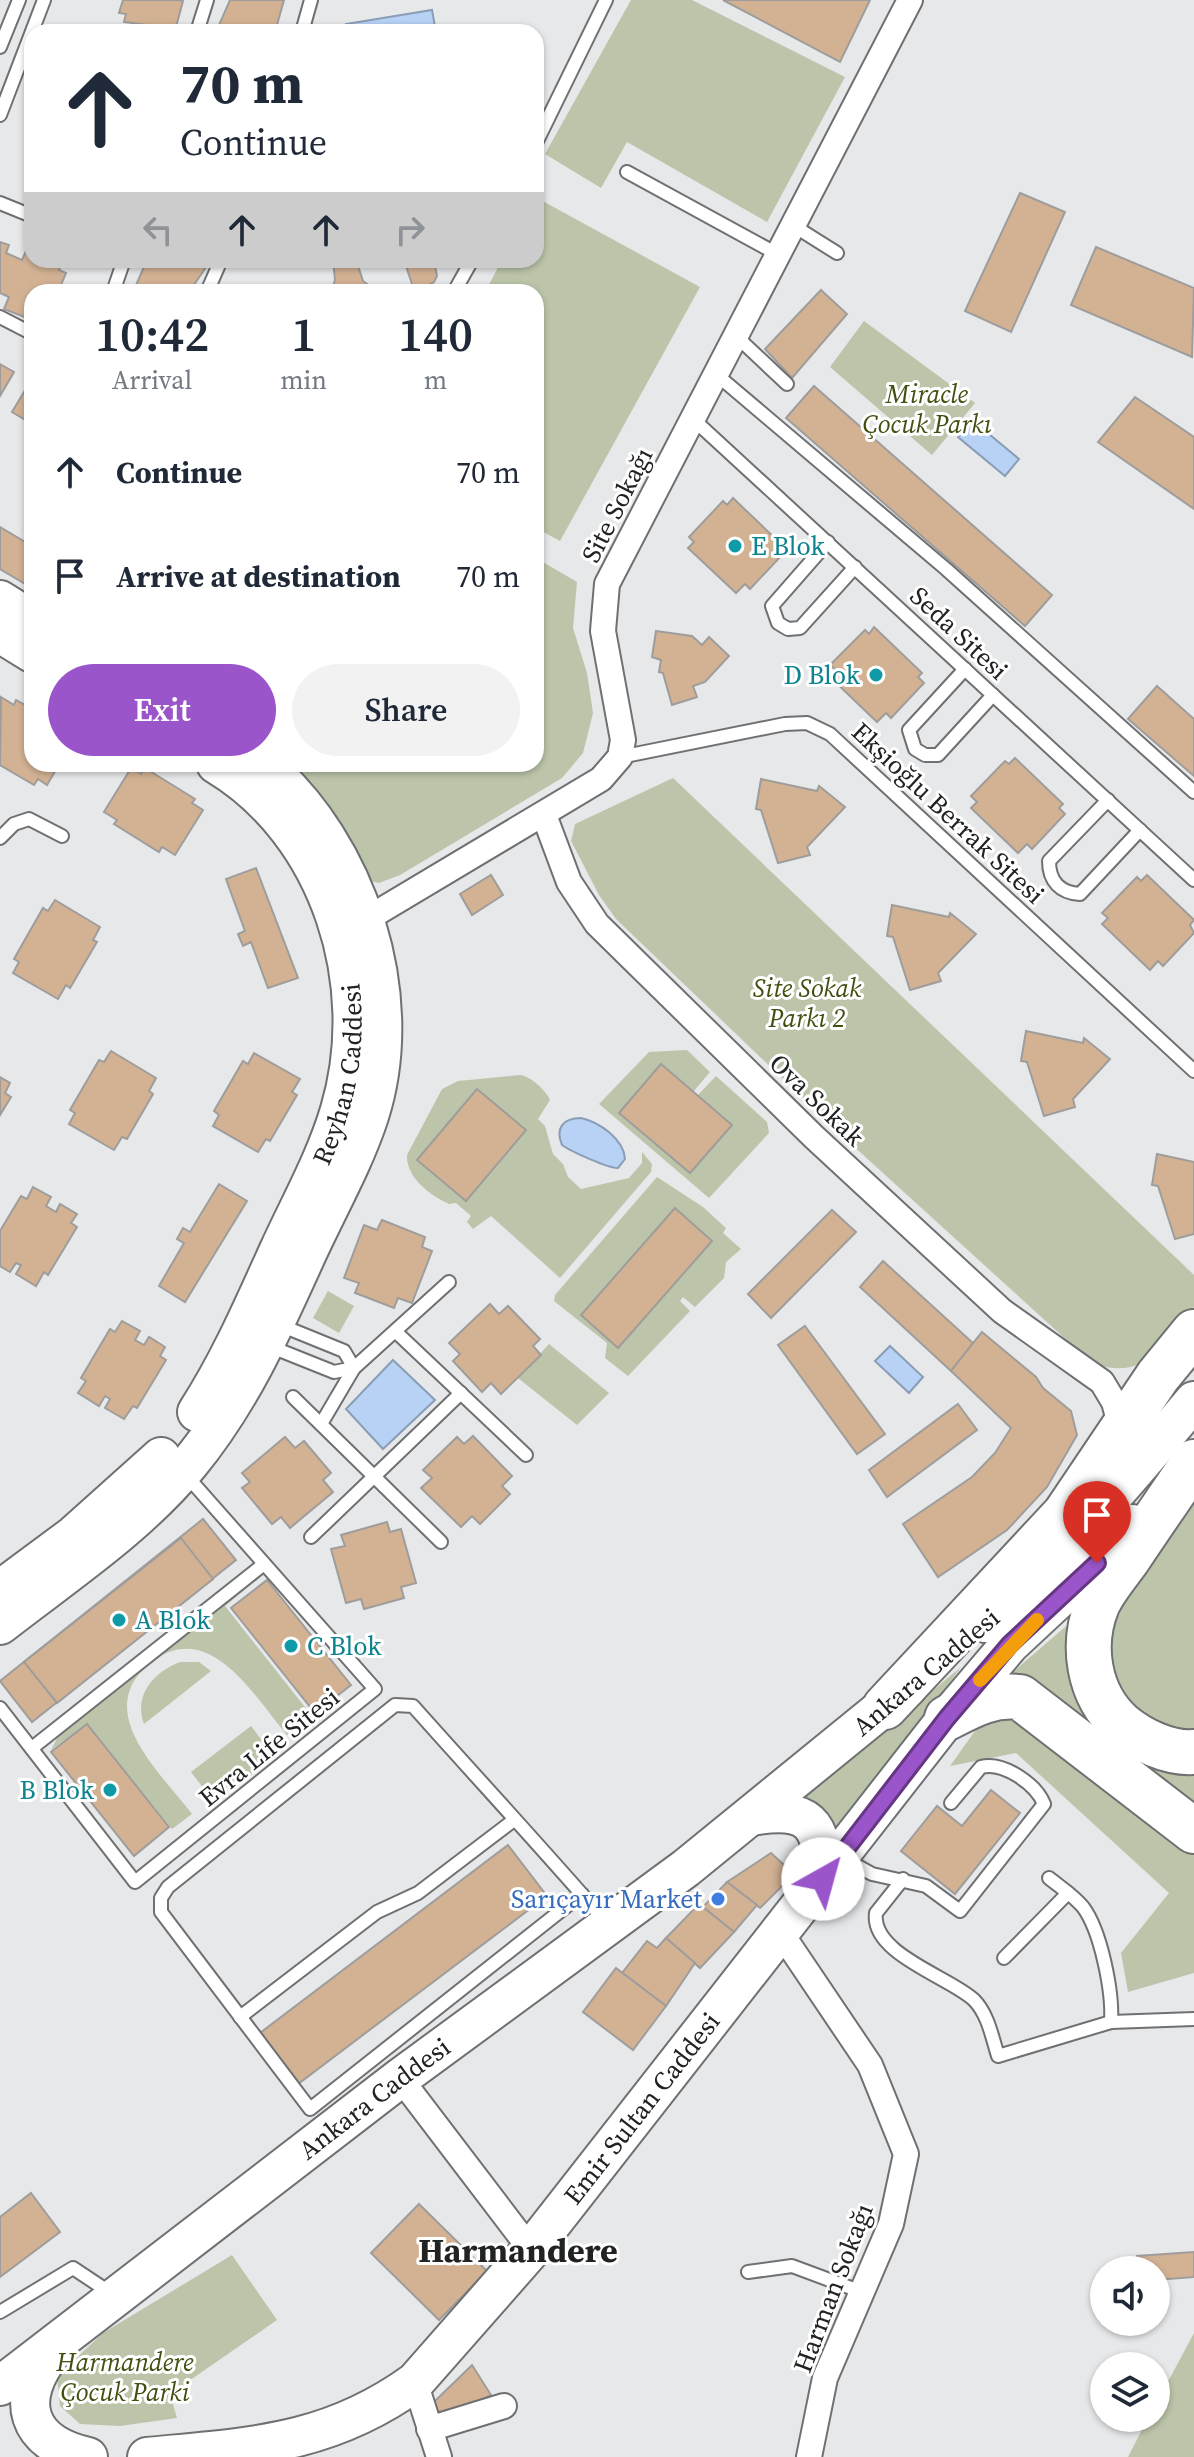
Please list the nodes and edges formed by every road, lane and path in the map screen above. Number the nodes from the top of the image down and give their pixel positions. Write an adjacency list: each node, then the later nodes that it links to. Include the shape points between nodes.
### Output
1 (19, 0): 10 (lane)
2 (44, 0): 7 (lane)
3 (207, 0): 8 (lane)
4 (311, 0): 9 (lane)
5 (606, 0): 13 (lane)
6 (910, 0): 17 (street, Site Sokağı)
7 (35, 24)
8 (200, 24)
9 (304, 24)
10 (0, 47)
11 (24, 52): 12 (lane)
12 (0, 115)
13 (544, 127)
14 (627, 172): 19 (lane)
15 (0, 203): 16 (lane)
16 (24, 213)
17 (794, 226): 18 (lane); 19 (street, Site Sokağı)
18 (837, 253)
19 (779, 255): 22 (street, Site Sokağı)
20 (0, 317): 21 (lane)
21 (24, 329)
22 (737, 337): 23 (street, Site Sokağı); 24 (lane)
23 (717, 375): 25 (street, Site Sokağı); 37 (lane, via 946,569)
24 (787, 384)
25 (693, 419): 26 (lane, Seda Sitesi); 34 (street, Site Sokağı, via 607,584 603,631 623,740)
26 (828, 542): 27 (lane, Seda Sitesi); 27 (lane, via 772,606 778,623 800,628)
27 (855, 567): 32 (lane, Seda Sitesi)
28 (0, 600): 29 (main road)
29 (24, 615)
30 (0, 633): 31 (main road)
31 (24, 648)
32 (965, 669): 33 (lane, Seda Sitesi); 33 (lane, via 909,730 915,749 938,755)
33 (993, 695): 38 (lane, Seda Sitesi)
34 (620, 757): 39 (street, via 601,779); 45 (lane, Ekşioğlu Berrak Sitesi, via 785,724 807,723 830,734)
35 (227, 772): 44 (main road, Reyhan Caddesi, via 258,794 287,828)
36 (271, 772): 44 (main road, Reyhan Caddesi, via 331,843 349,876)
37 (1194, 792)
38 (1108, 800): 40 (lane, Seda Sitesi); 40 (lane, via 1049,861 1058,886 1080,894)
39 (544, 815): 44 (street); 53 (street, Ova Sokak, via 569,882 597,924 814,1137 1002,1311)
40 (1140, 830): 43 (lane, Seda Sitesi)
41 (62, 836): 42 (lane, via 29,819 14,824)
42 (0, 838)
43 (1194, 880)
44 (353, 926): 47 (main road, Reyhan Caddesi, via 353,1032 342,1100)
45 (1194, 1071)
46 (449, 1282): 48 (lane)
47 (265, 1330): 51 (lane, via 334,1372); 51 (lane, via 344,1351); 62 (main road, Reyhan Caddesi, via 235,1403); 68 (main road, Reyhan Caddesi, via 218,1379 168,1448 74,1535)
48 (395, 1331): 51 (lane); 54 (lane)
49 (1194, 1332): 52 (highway)
50 (1194, 1354): 64 (highway)
51 (354, 1368): 57 (lane)
52 (1158, 1376): 53 (street, via 1121,1385); 58 (highway)
53 (1102, 1382): 58 (street)
54 (461, 1393): 60 (lane); 63 (lane)
55 (293, 1397): 57 (lane)
56 (1194, 1401): 64 (main road, Ankara Caddesi)
57 (321, 1424): 63 (lane)
58 (1122, 1432): 70 (highway, via 1065,1514)
59 (1194, 1452): 72 (main road, Emir Sultan Caddesi, via 1097,1563 1010,1644)
60 (526, 1455)
61 (1194, 1462): 74 (highway, via 1098,1603 1089,1666 1097,1693 1130,1731 1148,1742)
62 (183, 1471): 67 (lane, Evra Life Sitesi); 69 (main road, Reyhan Caddesi, via 132,1522)
63 (376, 1475): 65 (lane); 66 (lane)
64 (1094, 1519): 70 (main road, Ankara Caddesi, via 1036,1580)
65 (311, 1537)
66 (441, 1542)
67 (264, 1564): 73 (lane); 73 (lane, Evra Life Sitesi, via 375,1689 135,1882)
68 (0, 1590)
69 (0, 1625)
70 (885, 1707): 76 (main road, Ankara Caddesi)
71 (0, 1708): 73 (lane, Evra Life Sitesi)
72 (947, 1718): 78 (highway, via 981,1700 1020,1697); 79 (main road, Emir Sultan Caddesi)
73 (32, 1748)
74 (1194, 1752)
75 (951, 1803): 81 (lane, via 981,1767 996,1765 1041,1797 1044,1808 960,1911 926,1886)
76 (751, 1816): 79 (main road, via 797,1814 814,1825); 84 (main road, Ankara Caddesi)
77 (514, 1820): 83 (lane); 87 (lane, via 418,1893 377,1912); 87 (lane, via 413,1706 395,1705 164,1892 161,1912)
78 (1194, 1831)
79 (832, 1868): 81 (lane); 85 (main road, Emir Sultan Caddesi)
80 (1049, 1878): 82 (lane)
81 (903, 1879): 89 (lane, via 876,1913 879,1931 914,1966 974,2000 998,2056)
82 (1068, 1893): 86 (lane); 89 (lane, via 1095,1931 1110,1987)
83 (582, 1894): 84 (lane); 87 (lane, via 310,2109)
84 (609, 1924): 90 (main road, Ankara Caddesi)
85 (781, 1933): 91 (main road, Emir Sultan Caddesi); 93 (street, Harman Sokağı, via 870,2065 906,2154 891,2224)
86 (1004, 1958)
87 (240, 2017)
88 (1194, 2019): 89 (lane)
89 (1111, 2022)
90 (400, 2078): 91 (street); 94 (main road, Ankara Caddesi)
91 (531, 2250): 97 (main road, Emir Sultan Caddesi)
92 (748, 2272): 93 (lane, via 792,2266)
93 (862, 2292): 105 (street, Harman Sokağı, via 825,2378)
94 (115, 2296): 95 (lane, via 73,2268); 96 (main road, Ankara Caddesi)
95 (0, 2312)
96 (70, 2331): 98 (main road, Ankara Caddesi); 102 (main road, via 32,2382 30,2412 35,2426 55,2446)
97 (415, 2382): 100 (street); 101 (main road, Emir Sultan Caddesi, via 395,2397 306,2437)
98 (0, 2386)
99 (504, 2406): 100 (street)
100 (429, 2429): 104 (street)
101 (259, 2451): 103 (main road, Emir Sultan Caddesi)
102 (88, 2457)
103 (147, 2457)
104 (439, 2457)
105 (809, 2457)

